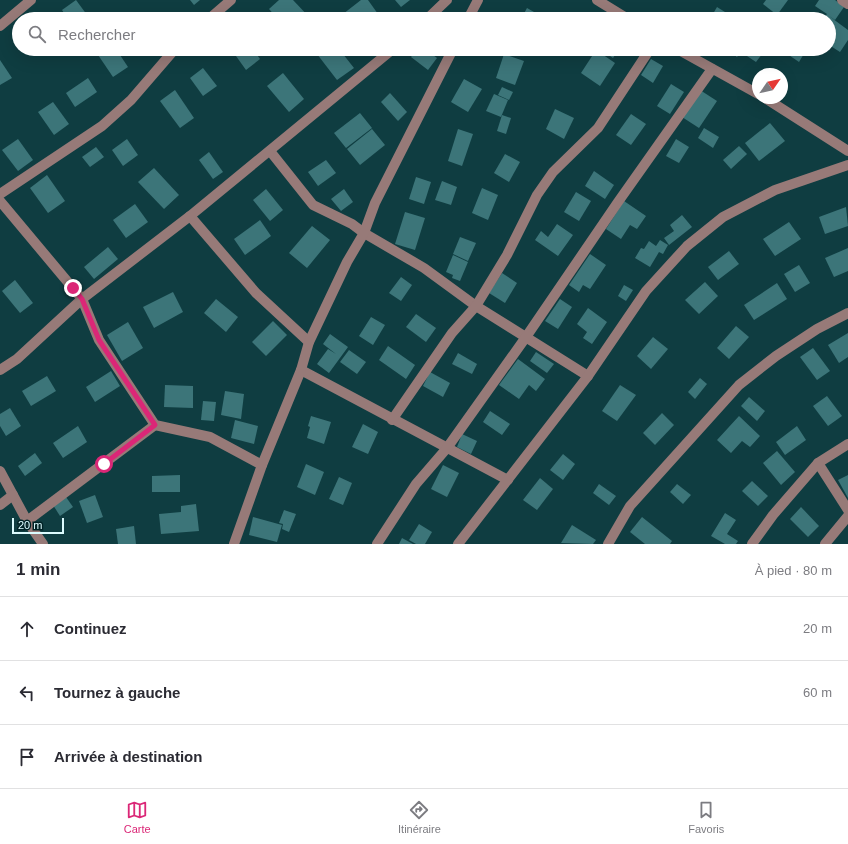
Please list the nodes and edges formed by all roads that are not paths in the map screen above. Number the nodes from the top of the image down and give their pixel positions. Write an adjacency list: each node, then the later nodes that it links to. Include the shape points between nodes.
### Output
1 (31, 0): 8 (street)
2 (231, 0): 9 (street)
3 (447, 0): 10 (street)
4 (478, 0): 11 (street)
5 (597, 0): 12 (street)
6 (842, 0): 7 (street)
7 (848, 4)
8 (14, 12)
9 (218, 12)
10 (434, 12)
11 (472, 12)
12 (617, 12)
13 (12, 13): 14 (street)
14 (1, 21)
15 (169, 56): 26 (street, via 131,100 102,126)
16 (386, 56): 24 (street)
17 (449, 56): 29 (street, via 375,203)
18 (645, 56): 31 (street, via 598,128 553,172 536,195 507,255)
19 (689, 56): 20 (street)
20 (712, 69): 21 (street); 33 (street)
21 (752, 91)
22 (774, 104): 23 (street)
23 (848, 151)
24 (270, 152): 28 (street); 29 (street, via 313,205 352,224)
25 (848, 165): 37 (street, via 775,190 724,217 693,241 646,291)
26 (0, 194)
27 (0, 201): 30 (street)
28 (190, 216): 30 (street); 34 (street, via 256,293)
29 (364, 233): 31 (street, via 424,268); 34 (street, via 347,262)
30 (82, 299): 35 (street, via 17,359); 39 (street, via 99,340)
31 (476, 306): 33 (street); 38 (street, via 452,333)
32 (848, 313): 55 (street, via 817,329 776,356 739,385 630,506)
33 (526, 337): 37 (street); 41 (street)
34 (309, 342): 36 (street)
35 (0, 370)
36 (301, 370): 38 (street); 43 (street)
37 (588, 376): 45 (street)
38 (392, 420): 41 (street)
39 (155, 425): 43 (street, via 210,437); 50 (street)
40 (848, 444): 42 (street)
41 (447, 448): 45 (street); 53 (street, via 416,484)
42 (818, 463): 48 (street); 56 (street, via 773,515)
43 (262, 465): 52 (street)
44 (0, 471): 46 (street)
45 (508, 480): 54 (street)
46 (13, 495): 47 (street); 50 (street)
47 (0, 505)
48 (848, 510)
49 (848, 516): 57 (street)
50 (27, 521): 51 (street)
51 (43, 544)
52 (234, 544)
53 (377, 544)
54 (458, 544)
55 (608, 544)
56 (752, 544)
57 (824, 544)

